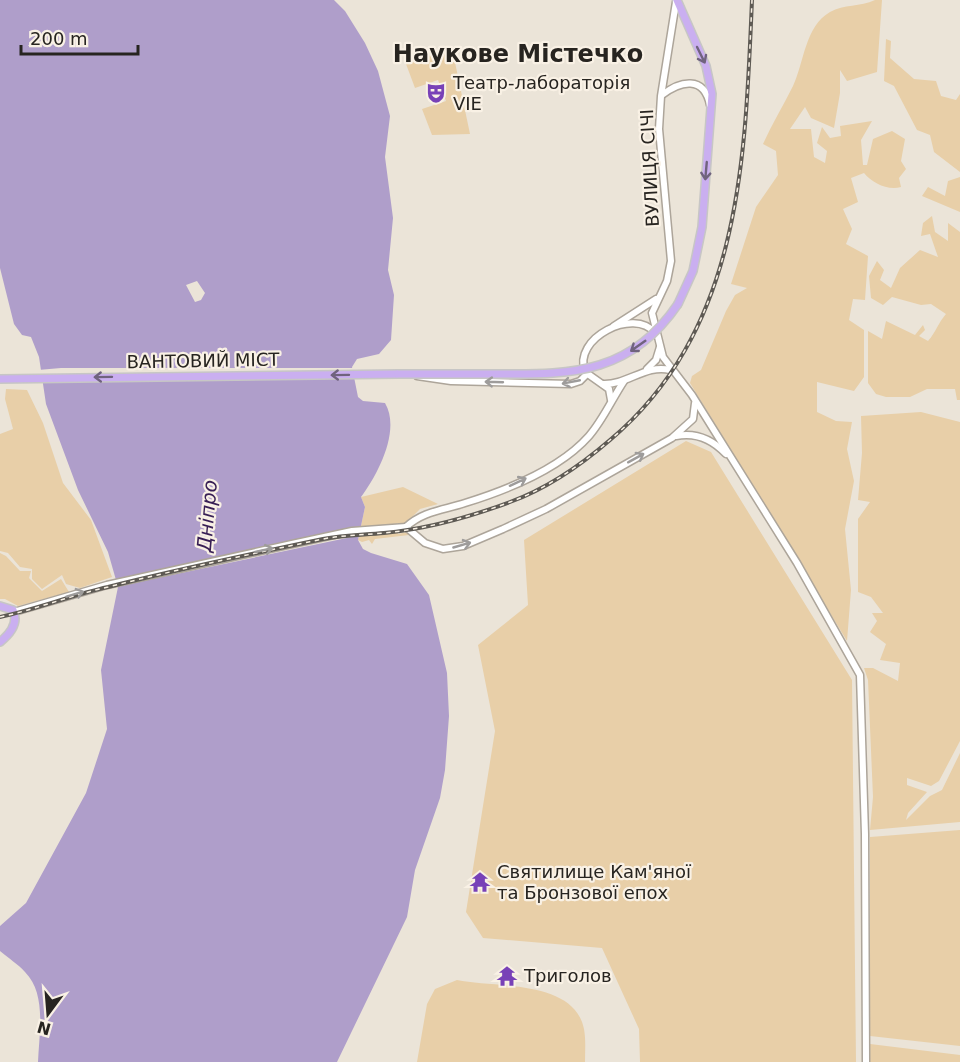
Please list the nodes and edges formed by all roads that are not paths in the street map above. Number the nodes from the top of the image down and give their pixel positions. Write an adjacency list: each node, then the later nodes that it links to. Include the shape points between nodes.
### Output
1 (677, 1): 2 (main road, ВУЛИЦЯ СІЧІ); 3 (main road, ВАНТОВИЙ МІСТ, one-way to 3, via 710,79)
2 (661, 96): 3 (main road, via 689,81 706,93); 4 (main road, ВУЛИЦЯ СІЧІ, via 660,144 671,261)
3 (711, 112): 10 (main road, ВАНТОВИЙ МІСТ, one-way to 10, bridge, via 698,251 678,304 648,340 591,369 534,374)
4 (659, 296): 5 (main road); 6 (main road, ВУЛИЦЯ СІЧІ, via 652,313)
5 (606, 331): 6 (main road, via 642,324); 11 (main road, via 587,349 583,362)
6 (658, 336): 7 (main road)
7 (660, 347): 8 (main road); 9 (main road, via 656,360)
8 (671, 370): 9 (main road, via 656,368); 15 (main road)
9 (642, 373): 13 (main road)
10 (398, 374): 11 (main road, one-way to 10, bridge, via 576,383 553,384 451,381); 12 (main road, ВАНТОВИЙ МІСТ, one-way to 12)
11 (587, 374): 14 (main road)
12 (0, 380)
13 (624, 381): 14 (main road); 16 (main road)
14 (599, 383): 16 (main road, via 611,392)
15 (692, 395): 17 (main road, via 696,404 693,419); 18 (main road)
16 (609, 404): 19 (main road, one-way to 16, via 427,513 463,504 524,480 579,446)
17 (672, 438): 18 (main road, via 706,438); 19 (main road, one-way to 17, via 435,547 463,546 546,509)
18 (734, 463): 23 (main road, via 860,675)
19 (407, 528): 21 (main road, one-way to 19, via 108,585 292,543 352,531)
20 (0, 606): 21 (main road)
21 (17, 612): 22 (main road, via 14,625)
22 (0, 642)
23 (866, 1062)

